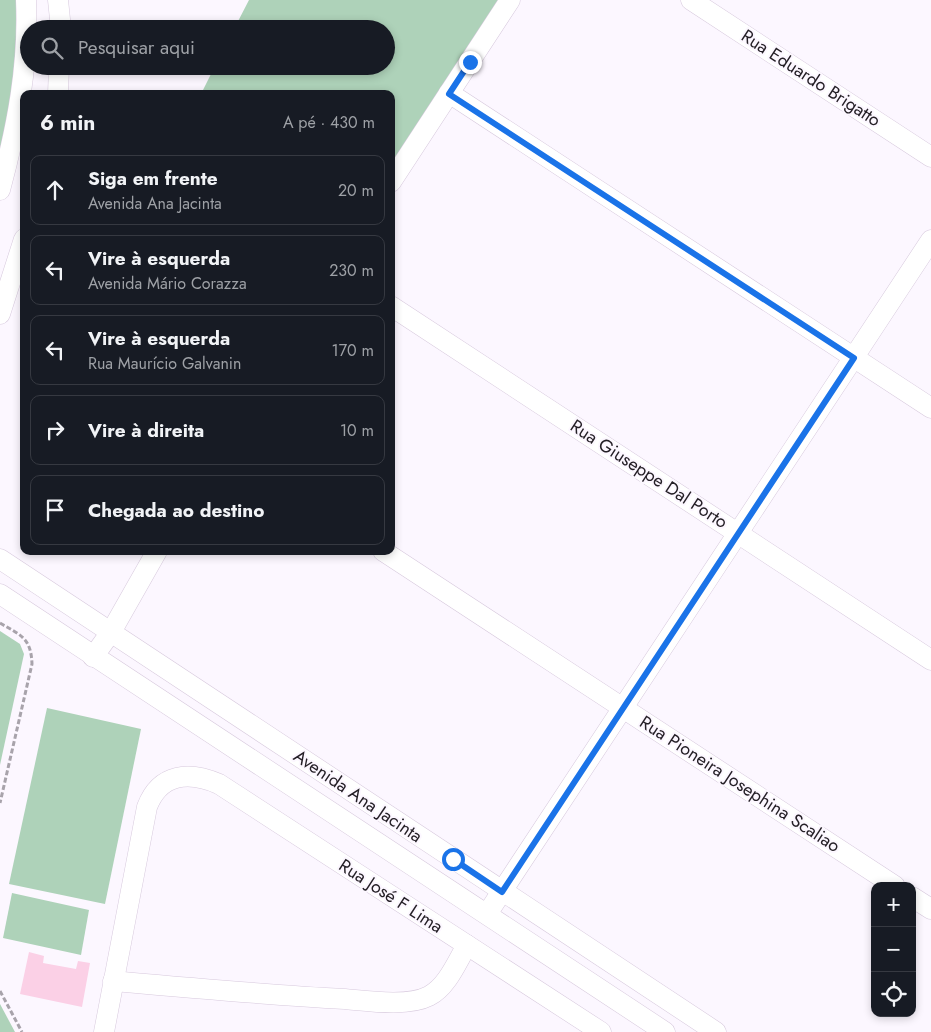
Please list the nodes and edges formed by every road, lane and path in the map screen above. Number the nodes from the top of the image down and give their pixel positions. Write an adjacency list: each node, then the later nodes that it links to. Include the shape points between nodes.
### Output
1 (26, 0): 5 (street)
2 (58, 0): 6 (street)
3 (510, 0): 11 (street)
4 (691, 0): 13 (street, Rua Eduardo Brigatto)
5 (27, 20)
6 (60, 20)
7 (24, 75): 9 (street)
8 (59, 75): 10 (street)
9 (23, 90)
10 (58, 90)
11 (449, 94): 14 (street); 20 (street)
12 (20, 102): 15 (street)
13 (931, 157)
14 (395, 176)
15 (0, 190)
16 (931, 240): 20 (street)
17 (20, 251): 19 (street)
18 (395, 309): 22 (street, Rua Giuseppe Dal Porto)
19 (0, 314)
20 (854, 358): 21 (street); 22 (street)
21 (931, 408)
22 (738, 533): 30 (street, Rua Giuseppe Dal Porto); 31 (street)
23 (155, 555): 28 (street)
24 (390, 555): 31 (street, Rua Pioneira Josephina Scaliao)
25 (0, 558): 28 (street, Avenida Ana Jacinta)
26 (0, 594): 29 (street, Avenida Ana Jacinta)
27 (0, 623): 32 (path, via 26,639 32,651 32,664)
28 (111, 632): 29 (street); 34 (street, Avenida Ana Jacinta)
29 (93, 657): 37 (street, Avenida Ana Jacinta)
30 (931, 660)
31 (623, 708): 33 (street, Rua Pioneira Josephina Scaliao); 34 (street)
32 (0, 803)
33 (889, 882)
34 (502, 892): 37 (street); 45 (street, Avenida Ana Jacinta)
35 (916, 900): 36 (street)
36 (931, 909)
37 (487, 914): 44 (street, Avenida Ana Jacinta)
38 (467, 945): 39 (street, via 441,987 428,997 411,1001 308,997); 39 (street, Rua José F Lima, via 219,784 199,776 175,778 152,794 147,807); 43 (street, Rua José F Lima)
39 (113, 981): 42 (street)
40 (0, 991): 41 (path)
41 (22, 1032)
42 (104, 1032)
43 (601, 1032)
44 (665, 1032)
45 (716, 1032)

